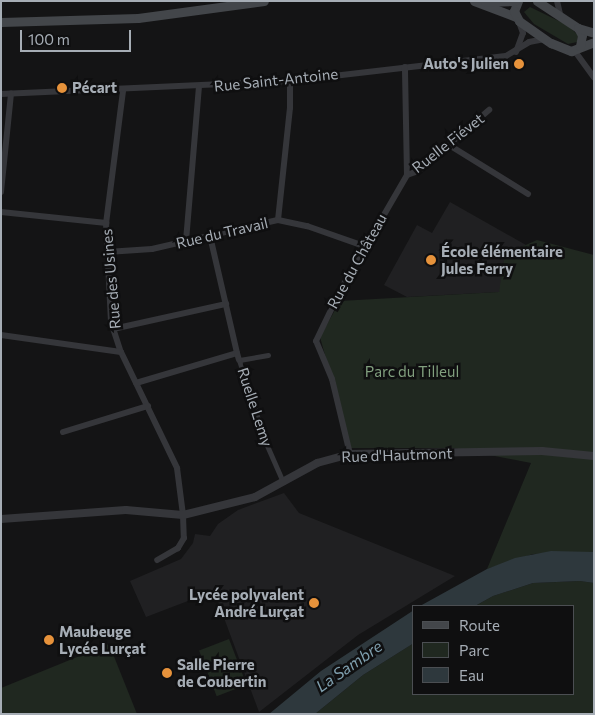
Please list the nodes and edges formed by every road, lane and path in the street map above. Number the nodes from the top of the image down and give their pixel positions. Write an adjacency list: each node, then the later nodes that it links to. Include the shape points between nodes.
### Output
1 (264, 1): 9 (main road, via 138,18)
2 (474, 1): 8 (main road)
3 (480, 1): 4 (main road)
4 (516, 1): 8 (main road)
5 (537, 1): 7 (main road)
6 (557, 1): 7 (street)
7 (560, 14): 10 (main road)
8 (517, 19): 12 (main road); 15 (street, via 523,33)
9 (1, 22)
10 (578, 28): 11 (main road); 14 (main road, via 582,35)
11 (594, 33)
12 (545, 39): 14 (main road, via 563,49); 15 (street, Rue Saint-Antoine, via 529,42)
13 (594, 42): 14 (main road)
14 (577, 48): 17 (street)
15 (515, 53): 16 (street, Rue Saint-Antoine)
16 (405, 67): 18 (street, Rue Saint-Antoine); 25 (street)
17 (594, 78)
18 (290, 81): 19 (street, Rue Saint-Antoine); 29 (street)
19 (199, 87): 20 (street, Rue Saint-Antoine); 32 (street)
20 (123, 90): 22 (street, Rue Saint-Antoine); 30 (street, Rue des Usines)
21 (1, 94): 22 (street, Rue Saint-Antoine)
22 (11, 94): 26 (street)
23 (490, 110): 24 (street, Ruelle Fiévet)
24 (449, 145): 25 (street, Ruelle Fiévet, via 418,171); 27 (street)
25 (407, 175): 33 (street, Rue du Château)
26 (1, 192)
27 (528, 194)
28 (1, 212): 30 (street)
29 (278, 220): 31 (street, Rue du Travail); 33 (street, Rue du Travail, via 307,226)
30 (106, 223): 34 (street, Rue des Usines)
31 (210, 236): 32 (street, Rue du Travail); 35 (street)
32 (186, 241): 34 (street, Rue du Travail, via 152,249)
33 (364, 246): 44 (street, Rue du Château, via 316,341 332,379)
34 (107, 252): 36 (street, Rue des Usines)
35 (226, 304): 36 (street); 40 (street)
36 (113, 329): 38 (street, Rue des Usines)
37 (1, 335): 38 (street)
38 (121, 352): 41 (street, Rue des Usines)
39 (268, 354): 40 (street, Ruelle Lemy)
40 (238, 357): 41 (street); 46 (street, Ruelle Lemy, via 265,442)
41 (136, 383): 42 (street, Rue des Usines)
42 (148, 406): 43 (street); 47 (street, Rue des Usines, via 177,468)
43 (63, 432)
44 (350, 454): 45 (street, Rue d'Hautmont, via 542,451); 46 (street, Rue d'Hautmont, via 317,463)
45 (594, 456)
46 (283, 482): 47 (street, Rue d'Hautmont, via 239,502)
47 (183, 515): 48 (street, Rue d'Hautmont, via 126,510); 49 (street, Rue des Usines, via 184,538 178,548)
48 (1, 519)
49 (157, 560)

